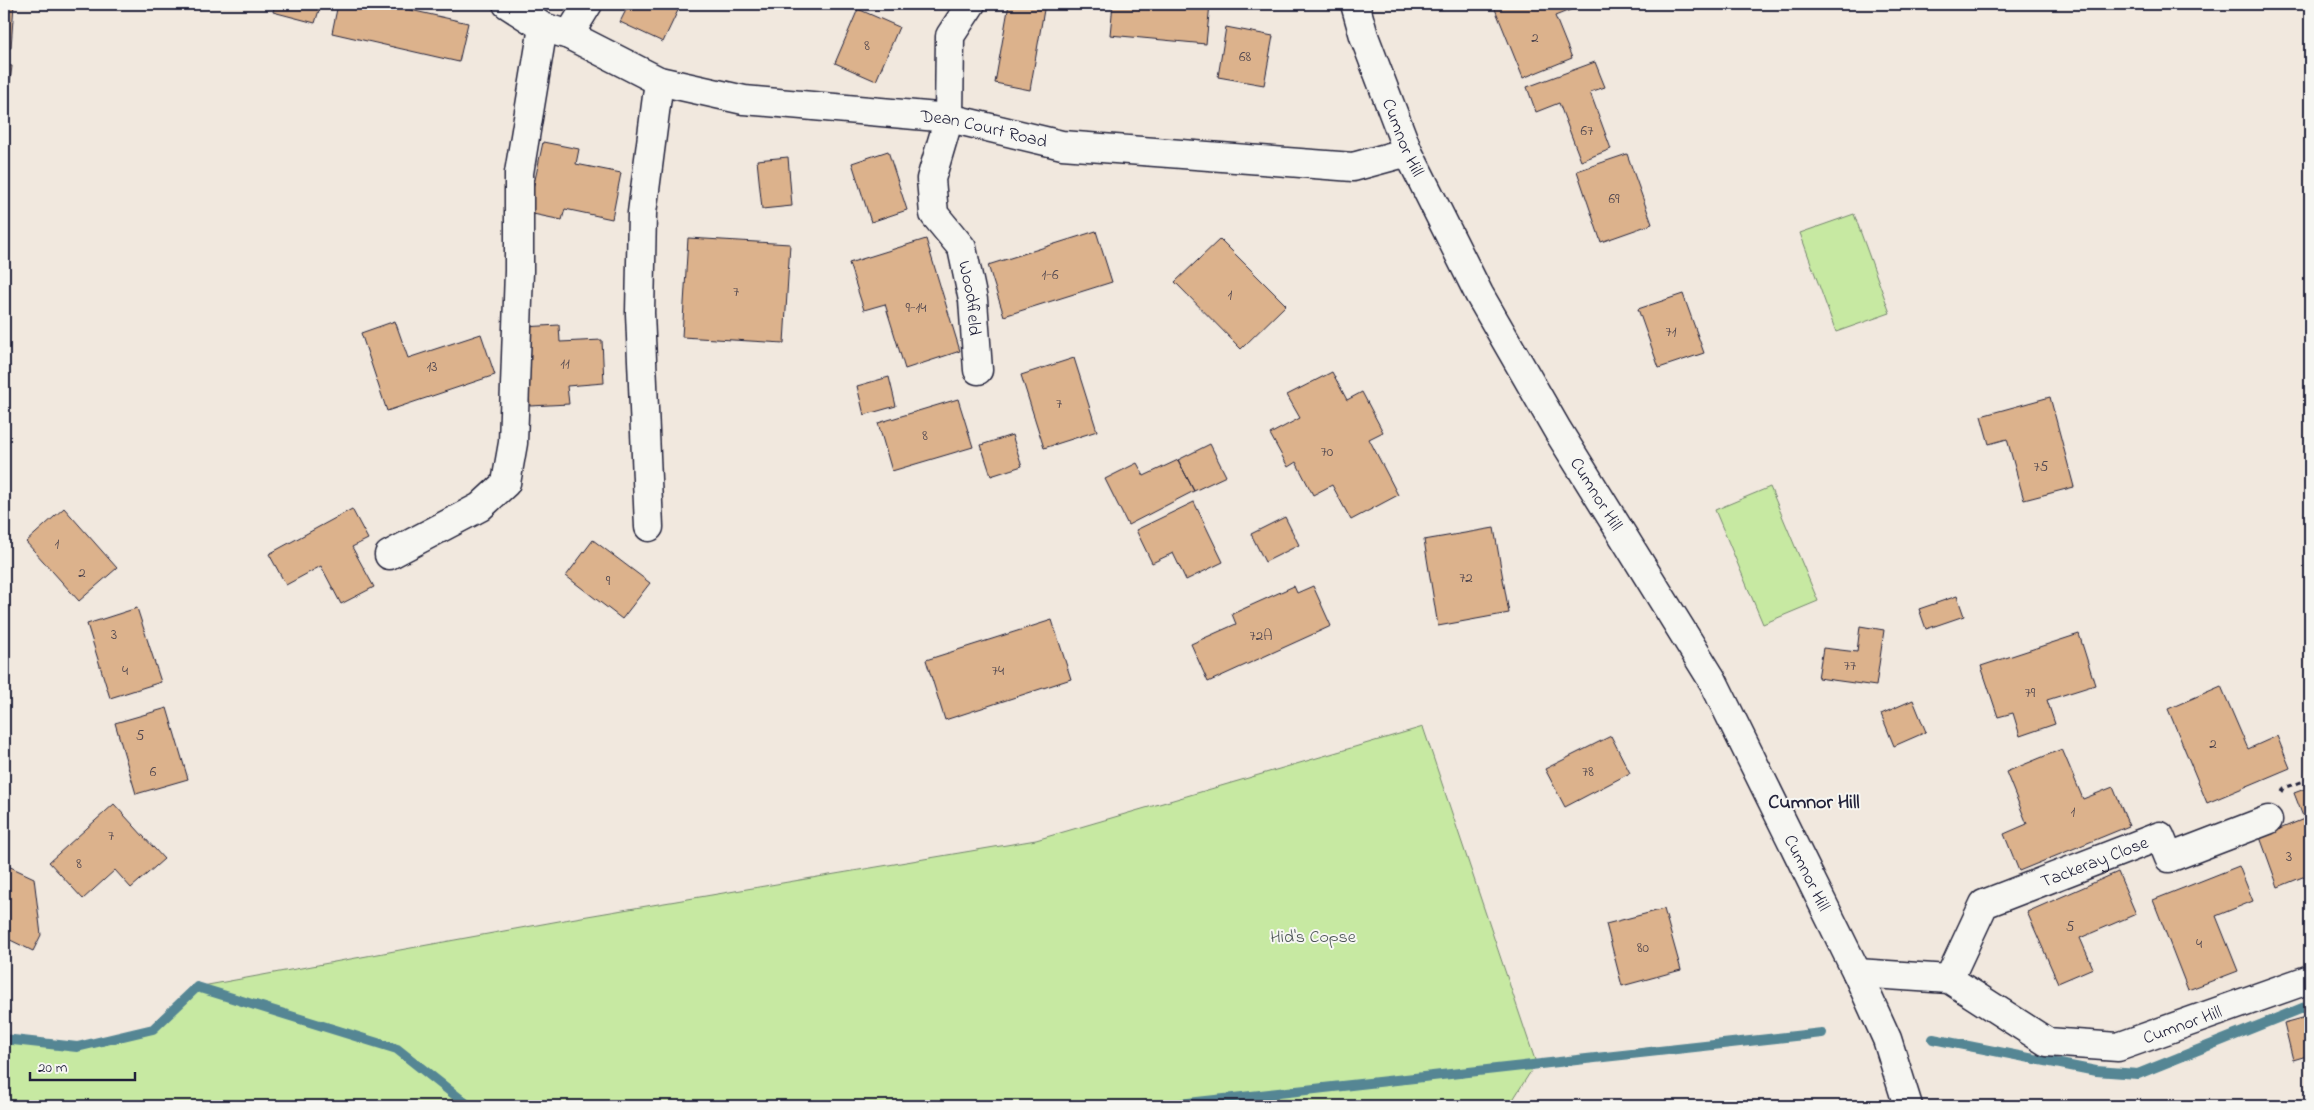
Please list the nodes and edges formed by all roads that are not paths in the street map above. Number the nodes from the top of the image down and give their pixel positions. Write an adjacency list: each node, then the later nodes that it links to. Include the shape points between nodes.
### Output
1 (507, 4): 5 (street, Dean Court Road)
2 (588, 4): 6 (street)
3 (971, 4): 8 (street, Woodfield, via 950,36)
4 (1354, 4): 9 (street, Cumnor Hill)
5 (543, 27): 6 (street, Dean Court Road); 12 (street, via 518,173 519,271 513,443 506,483 480,507)
6 (569, 35): 7 (street, Dean Court Road)
7 (659, 81): 8 (street, Dean Court Road, via 744,100); 11 (street, via 642,212 640,313)
8 (949, 118): 9 (street, Dean Court Road, via 1062,145 1353,167); 10 (street, Woodfield, via 931,179 934,214 962,248 974,300)
9 (1408, 152): 14 (street, Cumnor Hill, via 1479,294 1558,431 1713,681)
10 (978, 370)
11 (649, 527)
12 (389, 555)
13 (2268, 820): 15 (street, Tackeray Close, via 2169,858 2160,836 1984,904)
14 (1858, 973): 15 (street, Cumnor Hill); 17 (street, Cumnor Hill, via 1887,1039)
15 (1949, 979): 16 (street, Cumnor Hill, via 2047,1042 2118,1047)
16 (2310, 979)
17 (1908, 1106)

